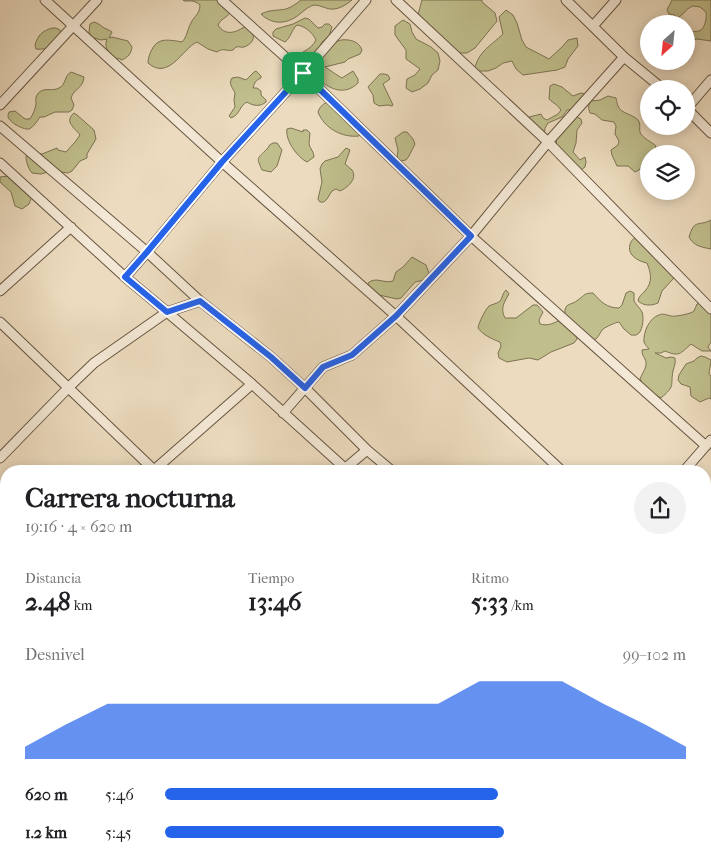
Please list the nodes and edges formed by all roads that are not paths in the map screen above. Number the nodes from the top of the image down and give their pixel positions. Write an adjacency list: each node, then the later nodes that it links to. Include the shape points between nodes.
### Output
1 (45, 0): 8 (street)
2 (97, 0): 8 (street)
3 (222, 0): 11 (street)
4 (366, 0): 11 (street)
5 (396, 0): 19 (street)
6 (566, 0): 9 (street)
7 (616, 0): 9 (street)
8 (73, 26): 15 (street); 20 (street)
9 (593, 26): 10 (street)
10 (624, 57): 12 (street); 19 (street)
11 (303, 73): 20 (street); 23 (street)
12 (652, 80)
13 (711, 80): 14 (street)
14 (695, 98)
15 (0, 105)
16 (695, 117): 18 (street)
17 (0, 126): 24 (street)
18 (711, 132)
19 (548, 142): 23 (street); 28 (street)
20 (222, 162): 24 (street); 30 (street)
21 (0, 163): 22 (street)
22 (71, 227): 25 (street); 26 (street)
23 (471, 236): 30 (street); 36 (street)
24 (147, 252): 25 (street); 27 (street)
25 (125, 277): 29 (street)
26 (0, 291)
27 (200, 301): 29 (street); 34 (street)
28 (711, 309)
29 (167, 312): 32 (street); 33 (street, via 94,363)
30 (396, 316): 34 (street, via 352,355 323,367); 44 (street)
31 (0, 322): 33 (street)
32 (252, 384): 35 (street); 40 (street)
33 (69, 388): 38 (street); 39 (street)
34 (305, 388): 35 (street); 37 (street)
35 (283, 413): 41 (street)
36 (708, 443): 45 (street)
37 (367, 450): 42 (street); 43 (street)
38 (0, 458)
39 (148, 465)
40 (161, 465)
41 (340, 465)
42 (350, 465)
43 (385, 465)
44 (556, 465)
45 (689, 465)

